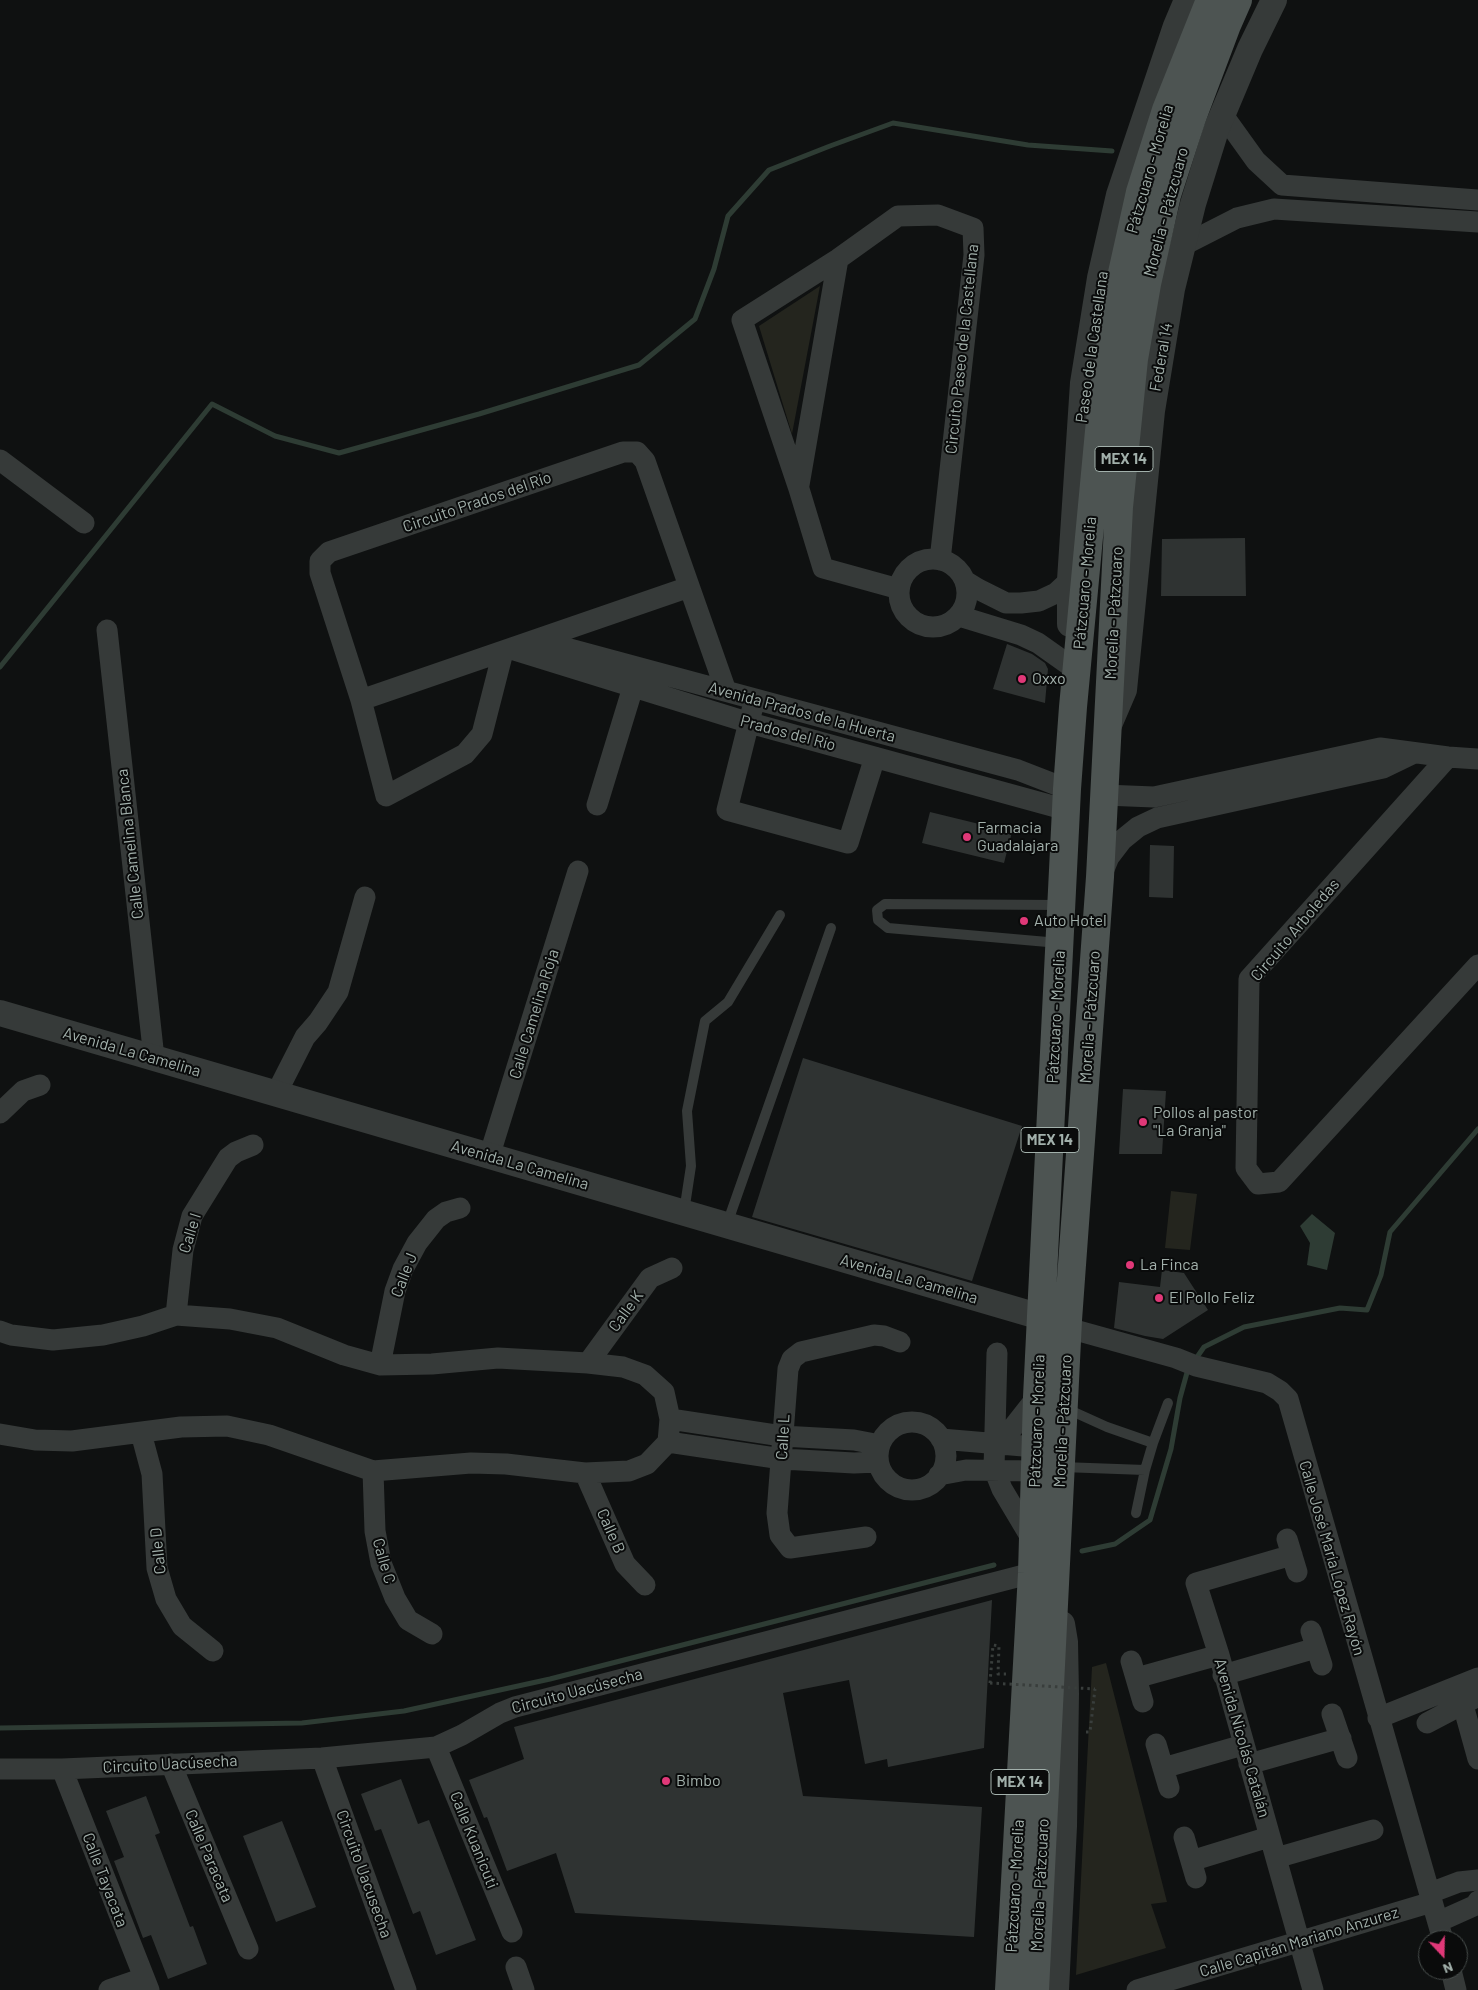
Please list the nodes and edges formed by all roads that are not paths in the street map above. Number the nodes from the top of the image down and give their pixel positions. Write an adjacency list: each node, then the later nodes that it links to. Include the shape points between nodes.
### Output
1 (1187, 0): 16 (street, Paseo de la Castellana, via 1172,35 1119,196 1100,278 1083,383)
2 (1210, 0): 29 (main road, Pátzcuaro - Morelia / MEX 14, via 1166,110 1140,192 1120,282 1101,410)
3 (1238, 0): 31 (main road, Morelia - Pátzcuaro / MEX 14, via 1192,118 1167,195 1147,284 1134,359 1119,508)
4 (1274, 0): 5 (street, Federal 14)
5 (1223, 114): 6 (street, via 1256,161 1282,185); 10 (street, Federal 14, via 1193,204)
6 (1422, 196): 7 (street); 8 (street)
7 (1478, 200)
8 (1420, 218): 9 (street); 10 (street, via 1274,209 1237,218)
9 (1478, 222)
10 (1184, 245): 31 (street, Federal 14, via 1172,288 1152,411 1124,690)
11 (838, 259): 13 (street, Circuito Paseo de la Castellana); 13 (street, Circuito Paseo de la Castellana, via 742,320); 15 (street, Circuito Paseo de la Castellana, via 898,216 938,215 973,228 974,255)
12 (0, 460): 14 (street)
13 (799, 489): 19 (street, Circuito Paseo de la Castellana, via 823,568)
14 (84, 523)
15 (940, 560): 17 (street, via 951,564); 19 (street, via 918,563 909,569)
16 (1070, 580): 17 (street, via 1056,593 1021,603 1006,603); 24 (street, Paseo de la Castellana)
17 (965, 581): 20 (street, via 968,593)
18 (688, 587): 22 (street); 26 (street, Circuito Prados del Río); 27 (street, Circuito Prados del Río, via 646,462 637,452 623,452 330,552 320,561 320,573)
19 (899, 589): 20 (street, via 903,610 919,624 940,626)
20 (959, 616): 24 (street, via 1038,642)
21 (107, 630): 50 (street, Calle Camelina Blanca)
22 (536, 640): 23 (street); 25 (street, Avenida Prados de la Huerta)
23 (507, 651): 25 (street, Prados del Río); 27 (street); 27 (street, Circuito Prados del Río, via 482,734 465,754 386,796)
24 (1069, 665): 29 (street, Paseo de la Castellana)
25 (636, 678): 26 (street, Avenida Prados de la Huerta); 30 (street, Prados del Río); 39 (street)
26 (726, 691): 28 (street, Avenida Prados de la Huerta)
27 (361, 700)
28 (754, 700): 30 (street); 38 (street, Avenida Prados de la Huerta, via 1018,770)
29 (1073, 707): 38 (main road, Pátzcuaro - Morelia / MEX 14)
30 (750, 723): 33 (street, Prados del Río); 33 (street, via 727,810 848,843)
31 (1108, 728): 37 (main road, Morelia - Pátzcuaro / MEX 14)
32 (1414, 753): 34 (street); 36 (street, via 1380,748); 40 (street, via 1383,768)
33 (875, 757): 38 (street, Prados del Río)
34 (1448, 757): 35 (street); 48 (street, Circuito Arboledas, via 1249,979 1246,1168 1258,1184 1280,1182)
35 (1478, 759)
36 (1177, 792): 37 (street, via 1154,797); 40 (street)
37 (1104, 795): 42 (main road, Morelia - Pátzcuaro / MEX 14)
38 (1067, 799): 44 (main road, Pátzcuaro - Morelia / MEX 14)
39 (596, 805)
40 (1181, 813): 42 (street, via 1157,818 1138,827 1110,857)
41 (578, 871): 55 (street, Calle Camelina Roja)
42 (1100, 877): 62 (main road, Morelia - Pátzcuaro / MEX 14)
43 (365, 897): 52 (street, via 338,992 305,1036)
44 (1062, 905): 47 (main road, Pátzcuaro - Morelia / MEX 14); 47 (lane, via 885,904 877,910 878,920 888,928)
45 (780, 915): 57 (lane, via 728,1002 705,1021 687,1111 691,1166)
46 (831, 928): 58 (lane)
47 (1060, 943): 61 (main road, Pátzcuaro - Morelia / MEX 14)
48 (1478, 965)
49 (0, 1013): 50 (street, Avenida La Camelina)
50 (154, 1058): 52 (street, Avenida La Camelina)
51 (40, 1085): 53 (street, via 23,1091)
52 (276, 1094): 55 (street, Avenida La Camelina)
53 (0, 1113)
54 (253, 1146): 60 (street, Calle I, via 228,1158 192,1216 182,1250)
55 (489, 1156): 57 (street, Avenida La Camelina)
56 (460, 1208): 67 (street, Calle J, via 436,1219 403,1269 395,1290)
57 (684, 1213): 58 (street, Avenida La Camelina)
58 (726, 1226): 61 (street, Avenida La Camelina)
59 (672, 1268): 66 (street, Calle K, via 650,1278)
60 (176, 1315): 63 (street, via 102,1335 53,1340); 67 (street, via 230,1319 277,1328 344,1356)
61 (1041, 1317): 68 (main road, Pátzcuaro - Morelia / MEX 14)
62 (1068, 1328): 70 (main road, Morelia - Pátzcuaro / MEX 14); 102 (street, Calle José María López Rayón, via 1196,1366 1267,1383 1288,1399)
63 (0, 1331)
64 (900, 1342): 74 (street, Calle L, via 874,1335 801,1352 792,1359 788,1369)
65 (997, 1353): 78 (street)
66 (588, 1363): 67 (street, via 498,1358); 71 (street, via 623,1367 645,1375 664,1392)
67 (380, 1365)
68 (1037, 1397): 78 (street); 81 (main road, Pátzcuaro - Morelia / MEX 14)
69 (1168, 1403): 77 (lane)
70 (1064, 1407): 77 (lane); 81 (main road, Morelia - Pátzcuaro / MEX 14)
71 (670, 1419): 74 (street); 76 (street)
72 (142, 1433): 73 (street, via 72,1441 35,1440); 84 (street, via 181,1427 228,1426 269,1435); 96 (street, Calle D, via 152,1474 157,1568 166,1599 182,1626)
73 (0, 1434)
74 (782, 1436): 79 (street, via 854,1440); 80 (street, Calle L)
75 (941, 1439): 78 (street); 79 (street, via 930,1427 914,1422 903,1423 885,1435); 86 (street, via 946,1457)
76 (668, 1442): 80 (street); 85 (street, via 647,1464 629,1471)
77 (1153, 1443): 83 (lane)
78 (997, 1444): 81 (street); 82 (street)
79 (879, 1454): 80 (street, via 854,1463); 86 (street, via 882,1473 899,1487 921,1488)
80 (782, 1459): 88 (street, Calle L, via 777,1513 780,1536 790,1548)
81 (1044, 1461): 82 (street); 83 (lane); 89 (main road, Pátzcuaro - Morelia / MEX 14); 93 (main road, Morelia - Pátzcuaro / MEX 14)
82 (994, 1469): 86 (street, via 966,1470); 89 (street)
83 (1145, 1470): 87 (lane)
84 (373, 1471): 85 (street, via 471,1463); 94 (street, Calle C, via 375,1531 381,1563 408,1620)
85 (585, 1473): 92 (street, Calle B, via 626,1564)
86 (939, 1476)
87 (1136, 1512)
88 (866, 1537)
89 (1033, 1541): 91 (main road, Pátzcuaro - Morelia / MEX 14)
90 (1292, 1555): 97 (street, Avenida Nicolás Catalán, via 1196,1583)
91 (1032, 1573): 105 (street, Circuito Uacúsecha, via 515,1707); 129 (main road, Pátzcuaro - Morelia / MEX 14)
92 (645, 1585)
93 (1055, 1588): 130 (main road, Morelia - Pátzcuaro); 131 (street, via 1065,1642 1066,1694)
94 (432, 1634)
95 (1316, 1648): 97 (street)
96 (213, 1651)
97 (1221, 1665): 100 (street, via 1133,1670); 106 (street, Avenida Nicolás Catalán)
98 (1478, 1678): 102 (street)
99 (1470, 1700): 103 (street); 108 (street)
100 (1144, 1702)
101 (1332, 1714): 106 (street, via 1344,1748)
102 (1378, 1718): 120 (street, Calle José María López Rayón)
103 (1427, 1723)
104 (1156, 1744): 110 (street)
105 (436, 1747): 107 (street, Circuito Uacúsecha); 121 (street, Calle Kuanicuti)
106 (1246, 1754): 110 (street); 116 (street, Avenida Nicolás Catalán)
107 (322, 1758): 109 (street, Circuito Uacúsecha); 126 (street, Circuito Uacusecha)
108 (1478, 1759)
109 (171, 1764): 112 (street, Circuito Uacúsecha); 123 (street, Calle Paracata)
110 (1163, 1768): 113 (street)
111 (0, 1769): 112 (street, Circuito Uacúsecha)
112 (62, 1769): 125 (street, Calle Tayacata)
113 (1169, 1788)
114 (1373, 1830): 117 (street)
115 (1184, 1837): 116 (street, via 1193,1870)
116 (1269, 1837): 117 (street, Avenida Nicolás Catalán)
117 (1276, 1858): 122 (street, Avenida Nicolás Catalán)
118 (1478, 1880): 120 (street, via 1459,1882)
119 (1478, 1901): 120 (street)
120 (1436, 1914): 122 (street, Calle Capitán Mariano Anzurez)
121 (512, 1932)
122 (1300, 1941): 132 (street, Calle Capitán Mariano Anzurez); 133 (street, Avenida Nicolás Catalán)
123 (248, 1949)
124 (516, 1968): 128 (street)
125 (146, 1984): 127 (street)
126 (402, 1989)
127 (109, 1990)
128 (524, 1990)
129 (1009, 1990)
130 (1035, 1990)
131 (1056, 1990)
132 (1137, 1990)
133 (1313, 1990)

